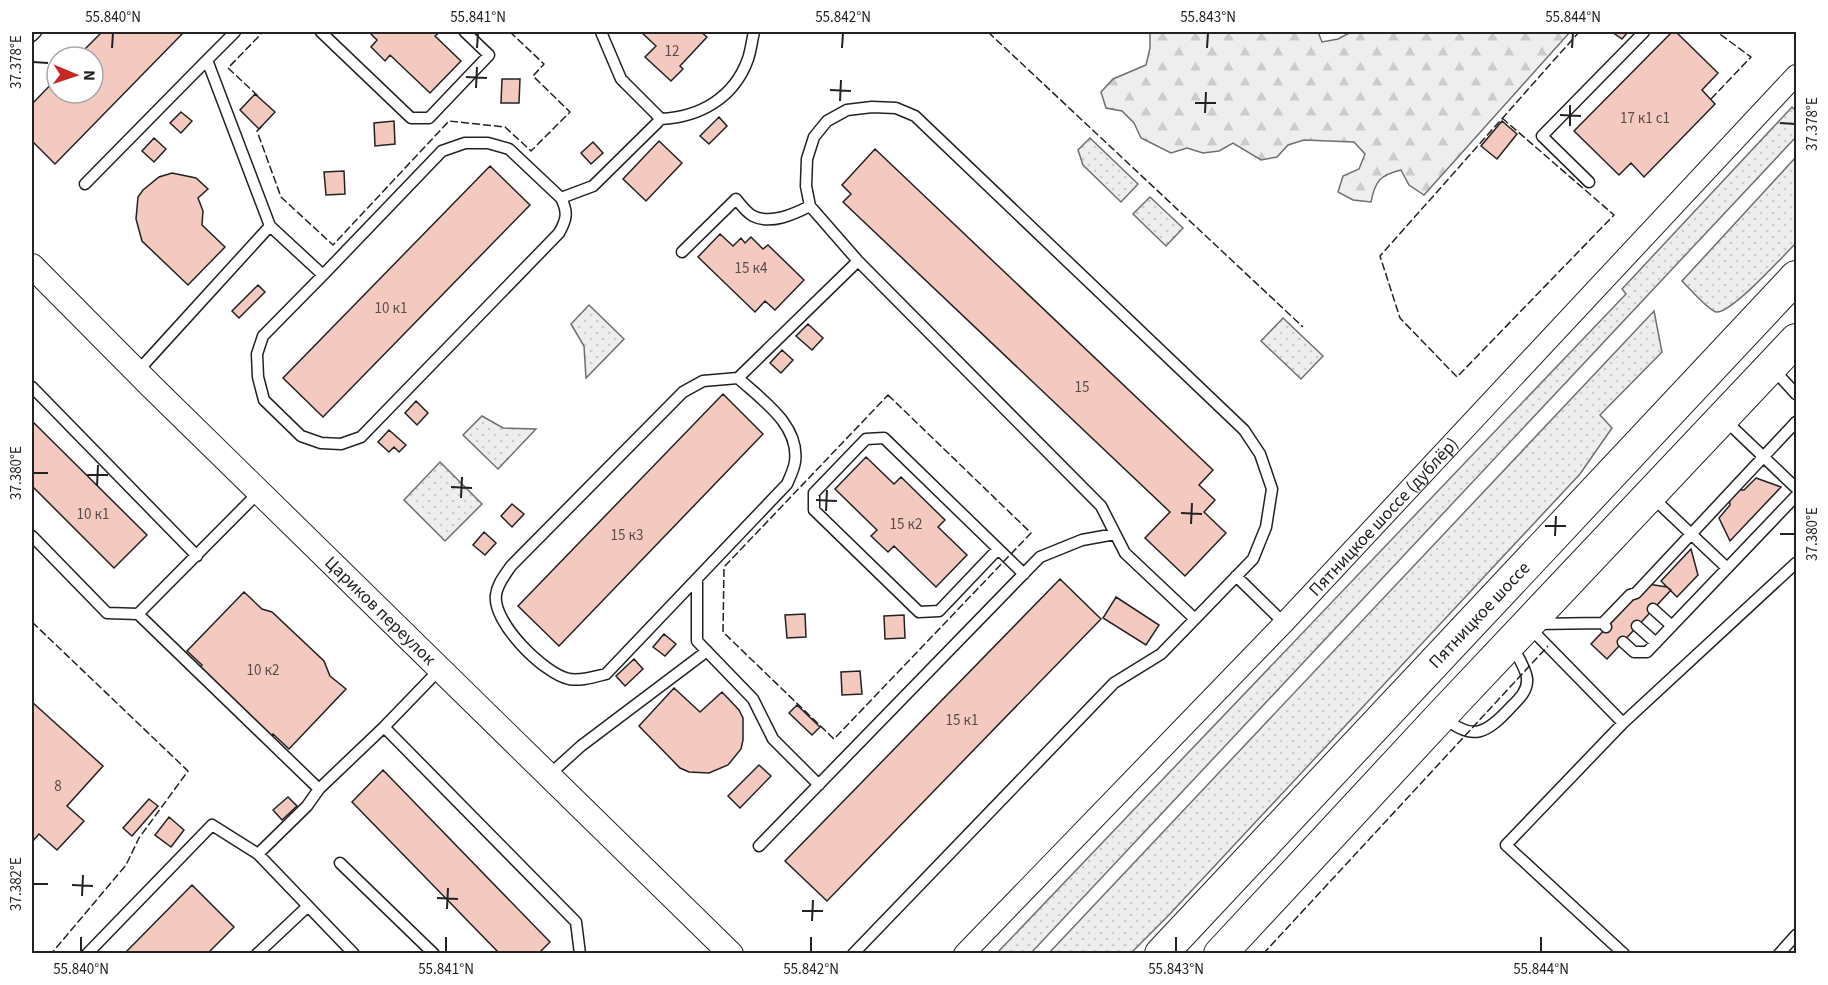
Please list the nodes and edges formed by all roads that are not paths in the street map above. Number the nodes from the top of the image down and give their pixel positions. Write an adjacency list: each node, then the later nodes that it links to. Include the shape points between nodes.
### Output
1 (36, 32): 8 (lane)
2 (235, 32): 9 (lane)
3 (321, 32): 4 (lane, via 411,118 429,118 489,55)
4 (465, 32)
5 (601, 32): 11 (lane, via 621,79)
6 (754, 32): 11 (lane, via 748,60 732,88 705,109 680,118)
7 (1644, 32): 12 (lane, via 1542,136)
8 (32, 36)
9 (207, 60): 13 (lane); 16 (lane)
10 (1797, 75): 48 (street, Пятницкое шоссе (дублёр))
11 (661, 119): 14 (lane, via 593,186)
12 (1589, 182)
13 (85, 184)
14 (561, 198): 20 (lane, via 509,149 489,143 465,143 442,152); 20 (lane, via 567,209 560,233 361,437 341,444 301,436 264,400 258,376 257,354 263,336)
15 (810, 206): 17 (lane, via 771,219 752,216 736,199); 18 (lane); 43 (lane, via 807,159 814,137 827,121 848,110 872,107 896,108 915,116 1244,430 1260,454 1272,489 1266,527 1253,559)
16 (270, 226): 20 (lane); 24 (lane)
17 (682, 252)
18 (858, 261): 25 (lane); 35 (lane, via 1101,506)
19 (32, 266): 24 (street, Цариков переулок)
20 (322, 275)
21 (1797, 277): 75 (main road, Пятницкое шоссе)
22 (1797, 340): 23 (main road)
23 (1771, 367): 27 (lane); 28 (main road)
24 (137, 372): 32 (street, Цариков переулок)
25 (738, 378): 44 (lane, via 785,422 794,438 795,462 787,484); 44 (lane, via 703,381 683,392 511,566 495,596 502,621 516,642 558,675 588,679 606,674)
26 (32, 387): 39 (lane)
27 (1797, 394)
28 (1723, 418): 30 (lane); 33 (main road)
29 (1797, 422): 30 (lane)
30 (1764, 457): 31 (lane); 36 (lane)
31 (1797, 488)
32 (260, 492): 39 (lane); 55 (street, Цариков переулок)
33 (1650, 495): 36 (lane); 51 (main road)
34 (1797, 496): 41 (lane)
35 (1114, 534): 42 (lane, via 1082,540 1040,557); 47 (lane, via 1125,553)
36 (1691, 534): 41 (lane); 51 (lane, via 1605,625)
37 (32, 536): 46 (lane, via 107,613)
38 (998, 549): 38 (lane, via 884,438 866,439 814,493 814,510 919,612 939,611); 42 (lane)
39 (197, 556): 46 (lane)
40 (1797, 563): 57 (lane)
41 (1727, 568): 50 (lane)
42 (1024, 574): 60 (lane)
43 (1236, 576): 47 (lane); 48 (lane)
44 (697, 580): 54 (lane, via 697,641)
45 (1653, 609): 50 (lane)
46 (138, 614): 61 (lane)
47 (1195, 619): 73 (lane, via 1161,654 1114,682)
48 (1284, 623): 74 (street, Пятницкое шоссе (дублёр))
49 (1637, 626): 53 (lane)
50 (1672, 626): 53 (lane)
51 (1519, 633): 56 (main road); 56 (lane, via 1527,680 1523,695 1492,727 1475,732 1456,727); 57 (lane)
52 (1623, 642): 53 (lane, via 1634,652 1647,652)
53 (1656, 643)
54 (707, 651): 59 (lane, via 581,746); 60 (lane, via 753,699 773,740)
55 (440, 669): 58 (lane); 59 (street, Цариков переулок)
56 (1442, 715): 76 (main road)
57 (1623, 723): 77 (lane, via 1506,845)
58 (384, 727): 61 (lane); 71 (lane, via 576,922)
59 (549, 775): 72 (street, Цариков переулок)
60 (819, 785): 62 (lane)
61 (319, 789): 63 (lane)
62 (759, 846)
63 (258, 854): 65 (lane); 67 (lane, via 212,825)
64 (340, 863): 70 (lane)
65 (308, 906): 68 (lane); 69 (lane)
66 (1797, 935): 78 (lane)
67 (87, 954)
68 (256, 954)
69 (354, 954)
70 (434, 954)
71 (580, 954)
72 (731, 954)
73 (853, 954)
74 (964, 954)
75 (1161, 954)
76 (1220, 954)
77 (1624, 954)
78 (1779, 954)

